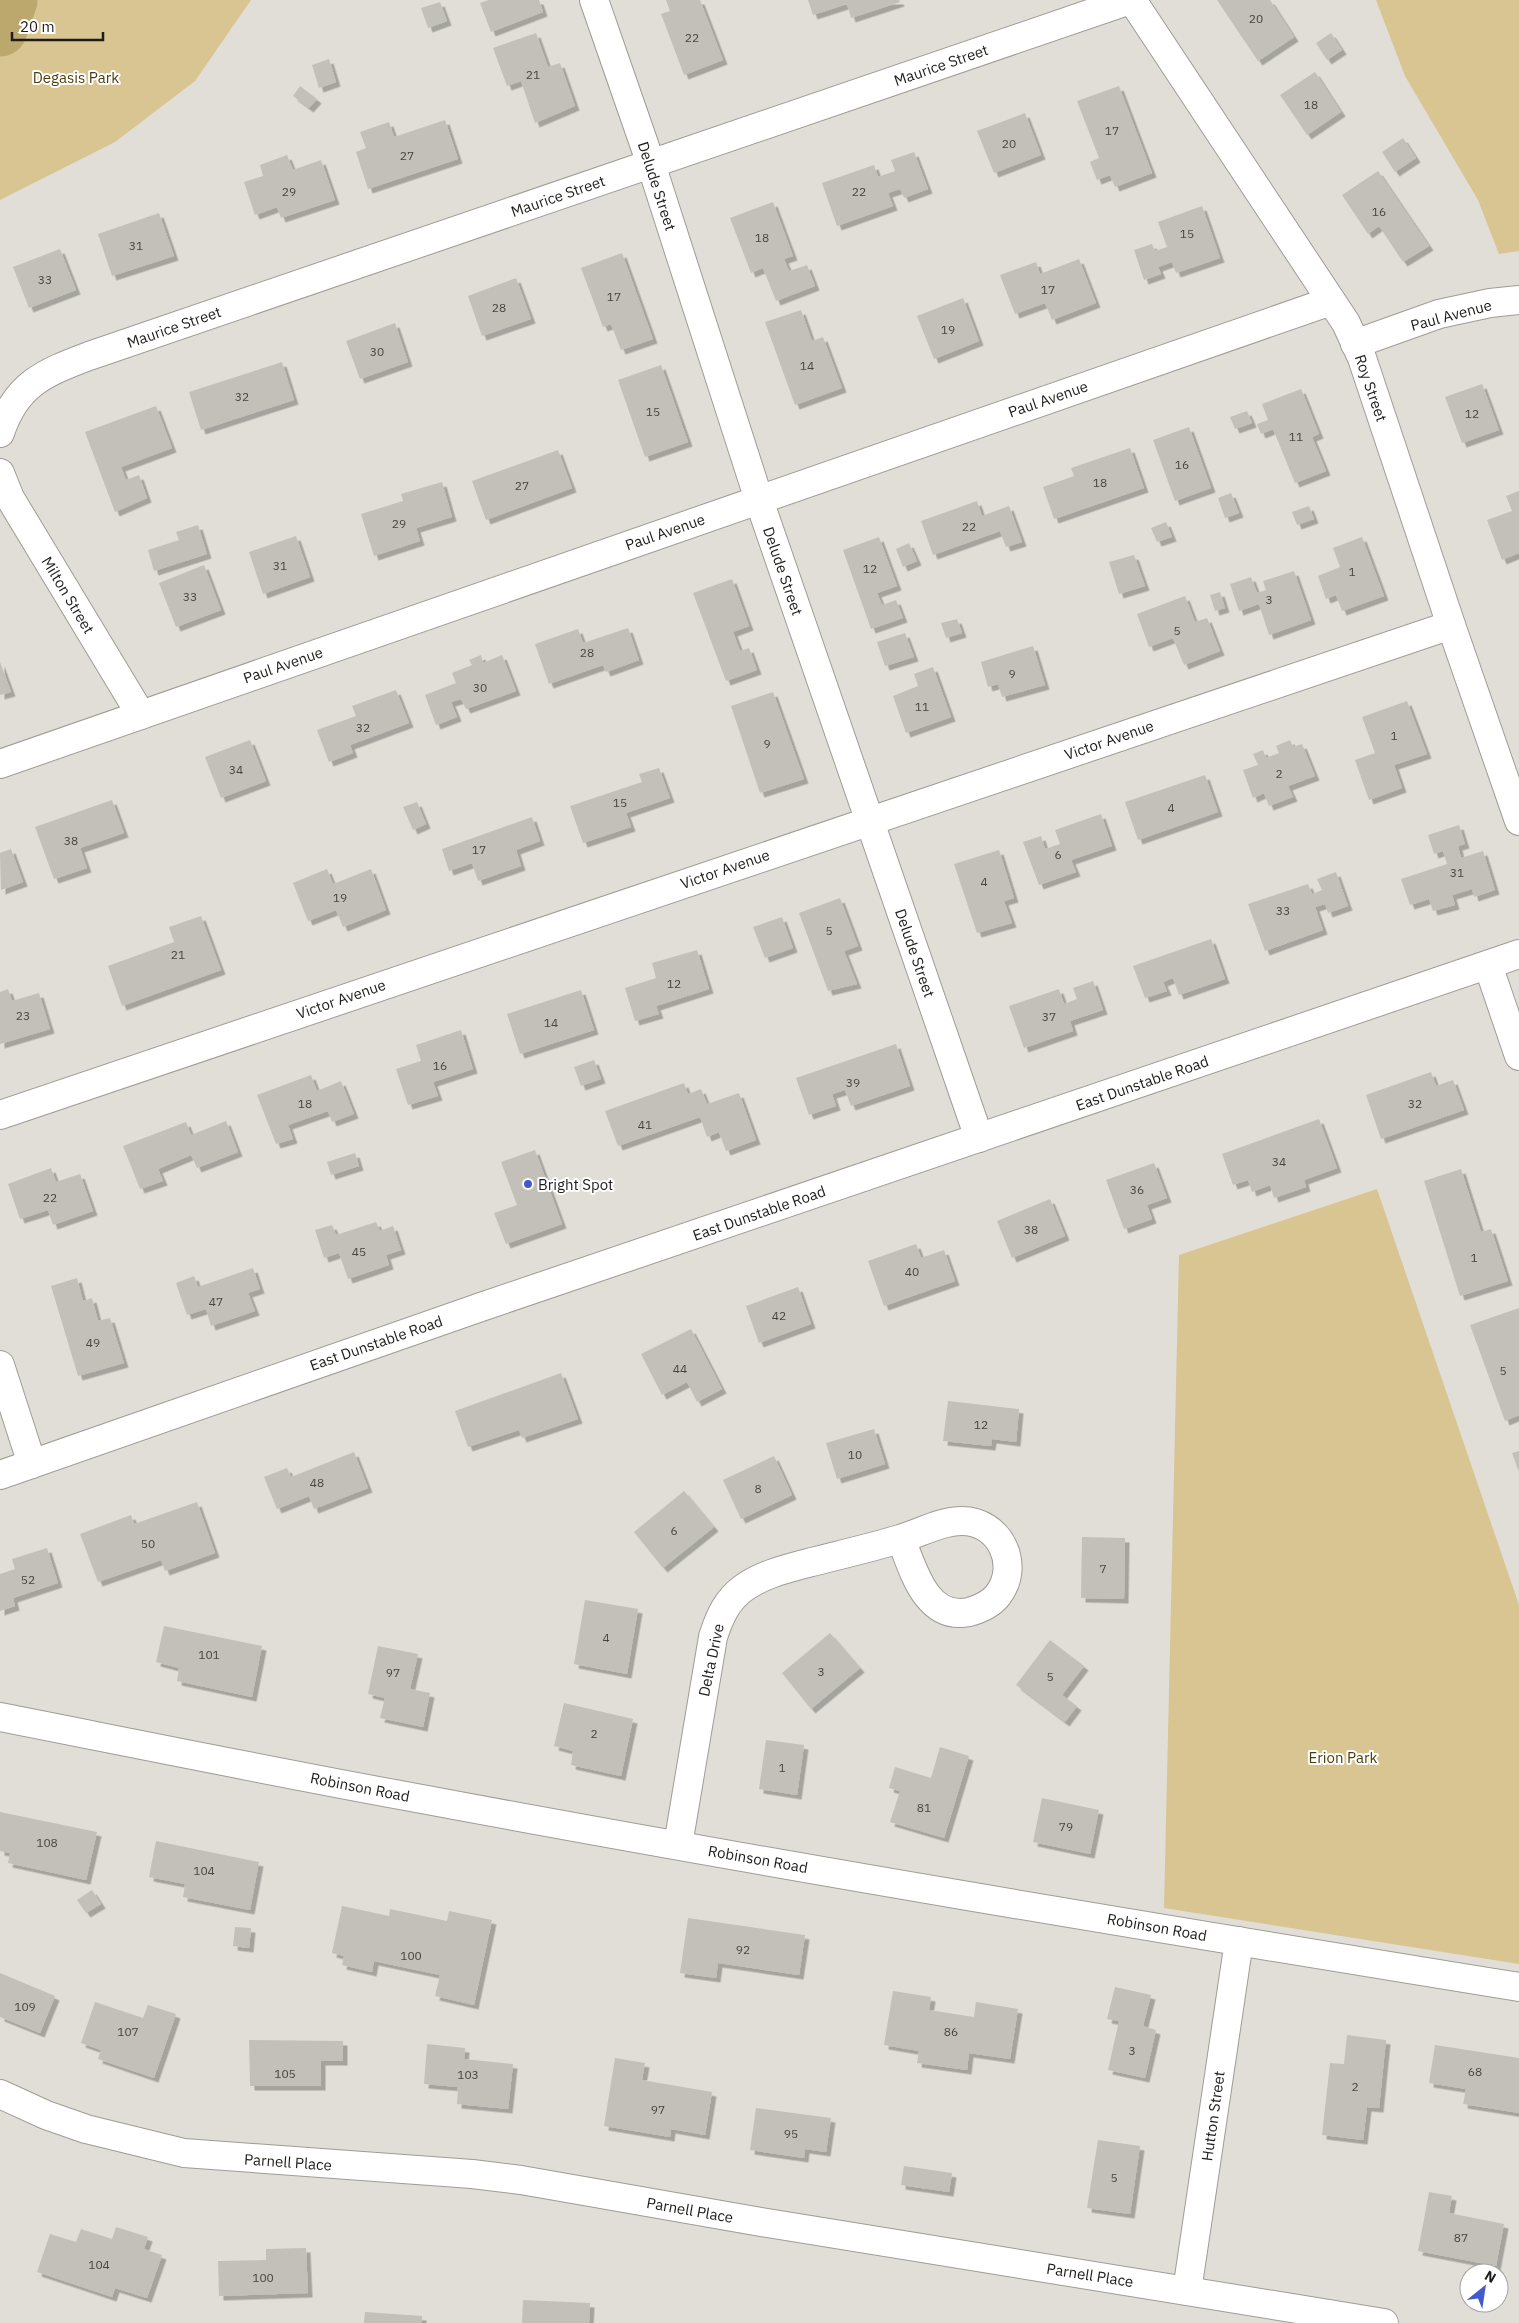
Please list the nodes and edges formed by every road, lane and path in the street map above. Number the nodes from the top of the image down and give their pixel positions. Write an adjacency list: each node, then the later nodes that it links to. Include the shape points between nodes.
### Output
1 (594, 0): 3 (street, Delude Street)
2 (1131, 0): 3 (street, Maurice Street); 4 (street, Roy Street)
3 (651, 164): 7 (street, Maurice Street, via 53,370 23,389); 9 (street, Delude Street)
4 (1331, 300): 6 (street, Roy Street); 9 (street, Paul Avenue)
5 (1519, 300): 6 (street, Paul Avenue, via 1439,314)
6 (1356, 344): 10 (street, Roy Street)
7 (2, 426)
8 (0, 473): 11 (street, Milton Street, via 10,498)
9 (759, 500): 11 (street, Paul Avenue); 13 (street, Delude Street)
10 (1451, 625): 13 (street, Victor Avenue); 14 (street, Roy Street)
11 (140, 715): 12 (street, Paul Avenue)
12 (0, 764)
13 (868, 820): 18 (street, Victor Avenue); 19 (street, Delude Street)
14 (1519, 822)
15 (1519, 954): 16 (street, East Dunstable Road)
16 (1488, 965): 17 (street); 19 (street, East Dunstable Road)
17 (1519, 1056)
18 (0, 1115)
19 (979, 1138): 21 (street, East Dunstable Road)
20 (0, 1365): 21 (street)
21 (32, 1464): 22 (street, East Dunstable Road)
22 (0, 1475)
23 (901, 1538): 25 (street, Delta Drive, via 770,1574 743,1588 732,1598 713,1637)
24 (0, 1717): 25 (street, Robinson Road, via 410,1797)
25 (678, 1845): 26 (street, Robinson Road)
26 (1239, 1941): 27 (street, Robinson Road); 29 (street, Hutton Street)
27 (1519, 1987)
28 (0, 2094): 29 (street, Parnell Place, via 86,2129 184,2153 521,2180)
29 (1187, 2291): 30 (street, Parnell Place)
30 (1384, 2323)

